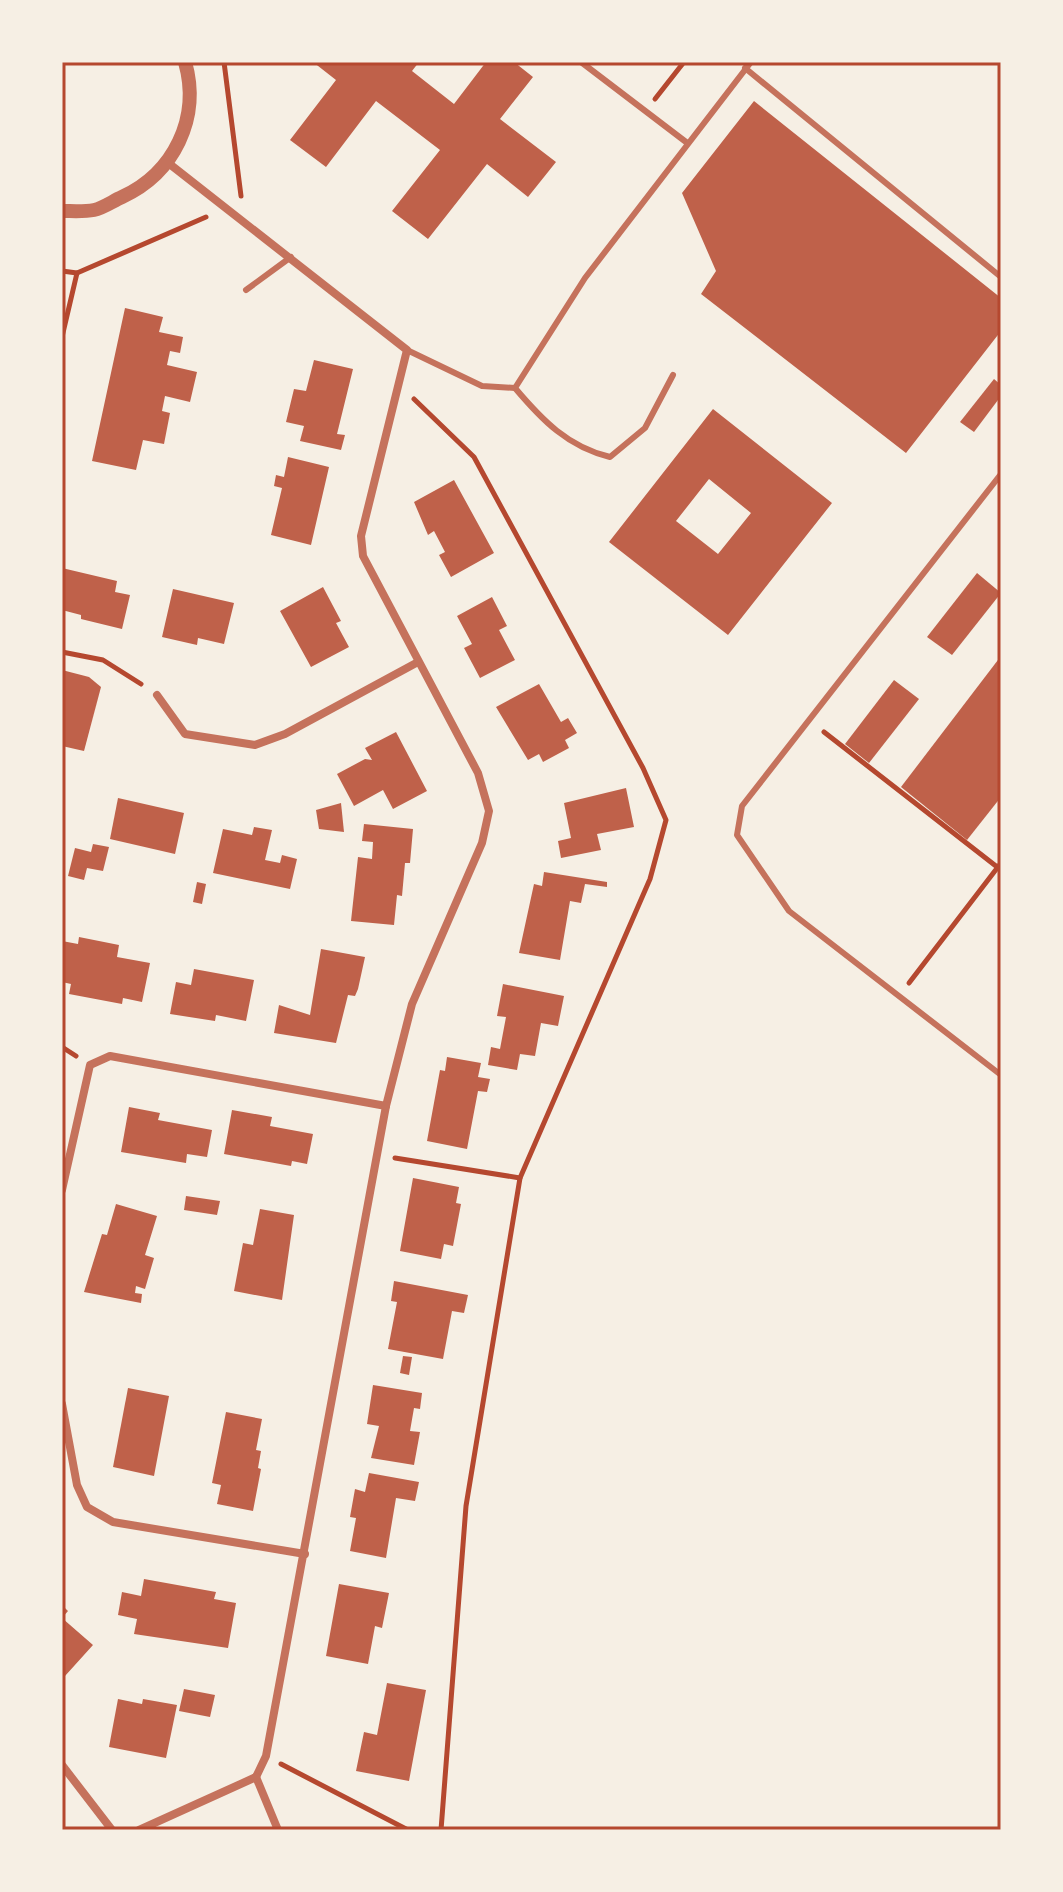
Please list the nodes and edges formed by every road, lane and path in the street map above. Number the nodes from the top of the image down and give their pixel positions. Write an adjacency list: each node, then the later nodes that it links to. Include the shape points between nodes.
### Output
1 (185, 62): 8 (street, via 188,117)
2 (581, 62): 6 (lane)
3 (684, 62): 6 (path)
4 (751, 62): 5 (lane)
5 (745, 68): 7 (lane); 12 (lane)
6 (646, 111): 7 (lane)
7 (686, 142): 18 (lane, via 585,278)
8 (167, 162): 9 (street, via 147,185 95,210); 10 (street)
9 (62, 211)
10 (291, 257): 13 (lane); 15 (street)
11 (77, 273): 14 (path)
12 (1001, 277)
13 (246, 290)
14 (62, 337)
15 (407, 350): 17 (street); 18 (lane, via 482,386)
16 (673, 375): 18 (lane, via 645,428 610,457 583,451 542,420)
17 (400, 385): 21 (street, via 361,536 363,556); 29 (path, via 474,457 666,820 650,879)
18 (515, 388)
19 (1001, 474): 23 (lane)
20 (62, 652): 22 (path, via 103,660)
21 (418, 662): 22 (street, via 255,745 185,734); 27 (street, via 478,773 489,811 482,843 412,1004)
22 (157, 695)
23 (807, 719): 24 (path); 25 (lane, via 742,806 737,835 789,911)
24 (1000, 867): 25 (path)
25 (899, 996): 26 (lane)
26 (1001, 1075)
27 (386, 1106): 28 (street); 30 (street, via 110,1056 90,1065)
28 (379, 1155): 29 (path); 32 (street)
29 (520, 1178): 40 (path, via 466,1506)
30 (62, 1190)
31 (62, 1404): 32 (street, via 77,1485 87,1507 113,1522)
32 (305, 1554): 33 (street)
33 (266, 1756): 35 (street); 39 (path)
34 (62, 1765): 36 (street)
35 (256, 1777): 37 (street); 38 (street)
36 (112, 1830)
37 (139, 1830)
38 (278, 1830)
39 (408, 1830)
40 (441, 1830)

